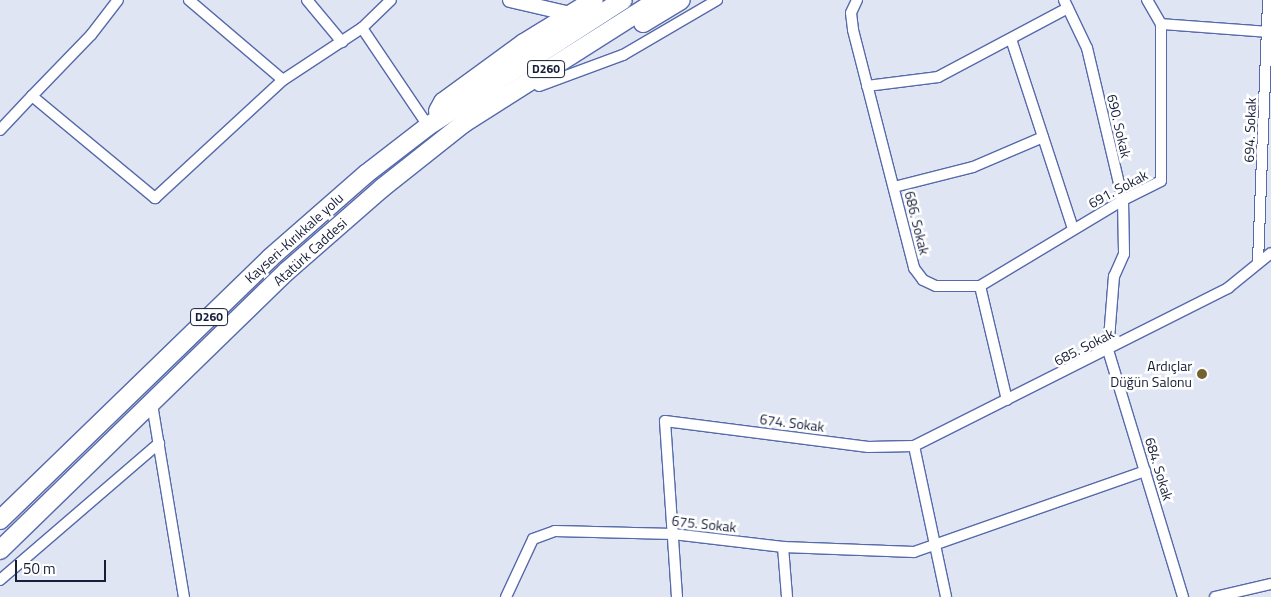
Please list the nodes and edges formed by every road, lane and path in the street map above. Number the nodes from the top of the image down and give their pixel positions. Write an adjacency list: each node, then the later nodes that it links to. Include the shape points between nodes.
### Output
1 (118, 0): 24 (street, via 91,35)
2 (189, 0): 21 (street)
3 (307, 0): 20 (street)
4 (391, 0): 17 (street)
5 (511, 0): 15 (street)
6 (594, 0): 15 (highway)
7 (623, 0): 25 (highway, Kayseri-Kırıkkale yolu / D260)
8 (658, 0): 28 (highway, Atatürk Caddesi / D260, via 536,75)
9 (681, 0): 22 (highway)
10 (717, 0): 22 (street, via 623,55)
11 (857, 0): 23 (street, 686. Sokak, via 851,13 852,30)
12 (1147, 0): 16 (street)
13 (1268, 0): 18 (street, 694. Sokak)
14 (1066, 4): 19 (street); 31 (street, 690. Sokak, via 1087,48)
15 (570, 14): 25 (highway, via 443,102)
16 (1161, 24): 18 (street); 31 (street, 691. Sokak, via 1161,182)
17 (362, 28): 20 (street); 25 (street)
18 (1269, 32): 29 (street, 694. Sokak)
19 (1011, 39): 23 (street, via 938,77); 27 (street)
20 (342, 42): 21 (street)
21 (283, 80): 24 (street, via 155,198)
22 (539, 86): 28 (highway, via 468,129)
23 (867, 86): 30 (street, 686. Sokak)
24 (32, 96): 26 (street)
25 (428, 126): 42 (highway, Kayseri-Kırıkkale yolu / D260, via 366,174 270,258)
26 (0, 130)
27 (1043, 138): 30 (street, via 973,167); 32 (street)
28 (438, 142): 38 (highway, Atatürk Caddesi / D260, via 287,271)
29 (1267, 146): 34 (street, 694. Sokak)
30 (894, 188): 35 (street, 686. Sokak, via 914,268 923,280 936,286)
31 (1123, 200): 32 (street, 691. Sokak); 36 (street, 690. Sokak, via 1124,254 1114,276)
32 (1073, 229): 35 (street, 691. Sokak)
33 (1271, 253): 34 (street, 685. Sokak)
34 (1258, 262): 36 (street, 685. Sokak, via 1246,276 1228,288)
35 (980, 286): 37 (street)
36 (1108, 350): 37 (street, 685. Sokak); 41 (street, 684. Sokak)
37 (1007, 400): 40 (street, 685. Sokak)
38 (152, 404): 39 (street); 46 (highway, Atatürk Caddesi / D260)
39 (159, 443): 47 (street); 49 (street)
40 (914, 446): 43 (street, 674. Sokak, via 868,446 666,421); 44 (street)
41 (1145, 471): 44 (street, 675. Sokak); 54 (street, 684. Sokak)
42 (0, 520)
43 (672, 534): 45 (street, 675. Sokak); 50 (street, 675. Sokak, via 555,531 533,539); 51 (street)
44 (935, 544): 45 (street, 675. Sokak, via 914,552 883,553); 53 (street)
45 (783, 547): 52 (street)
46 (0, 550)
47 (0, 580)
48 (1271, 584): 55 (street)
49 (184, 597)
50 (506, 597)
51 (677, 597)
52 (787, 597)
53 (946, 597)
54 (1183, 597)
55 (1215, 597)

